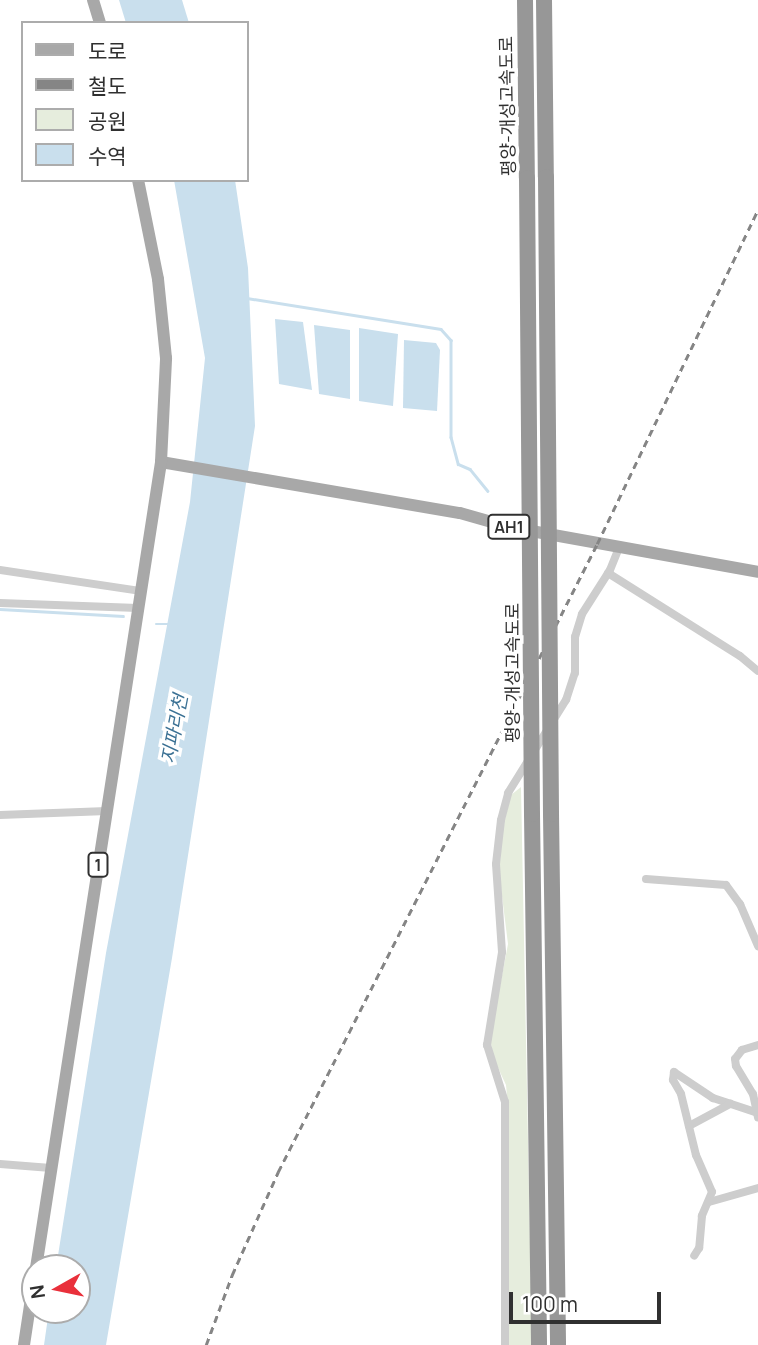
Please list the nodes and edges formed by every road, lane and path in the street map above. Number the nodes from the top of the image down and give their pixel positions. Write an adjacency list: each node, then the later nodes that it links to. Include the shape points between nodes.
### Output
1 (93, 0): 4 (main road)
2 (525, 0): 32 (highway, 평양-개성고속도로, bridge)
3 (544, 0): 33 (highway, bridge)
4 (99, 21)
5 (138, 182): 6 (main road, 1, via 158,279 166,358)
6 (161, 462): 7 (main road, AH1, via 460,513); 11 (main road, 1)
7 (619, 548): 9 (main road, AH1); 10 (street)
8 (0, 570): 11 (street)
9 (758, 572)
10 (608, 573): 14 (street); 31 (street, via 593,592 578,626 575,673 566,700 508,793 501,820 496,864 502,952 487,1045 505,1102)
11 (141, 591): 13 (main road, 1)
12 (0, 603): 13 (street)
13 (138, 608): 15 (main road, 1)
14 (758, 671)
15 (107, 811): 16 (street); 24 (main road, 1)
16 (0, 815)
17 (646, 879): 18 (street, via 726,885 740,904)
18 (758, 946)
19 (758, 1045): 21 (street, via 742,1050 735,1059 753,1094)
20 (730, 1104): 21 (street); 22 (street); 22 (street, via 674,1072)
21 (757, 1114)
22 (689, 1126): 26 (street, via 710,1185)
23 (0, 1164): 24 (street)
24 (51, 1168): 27 (main road, 1)
25 (758, 1188): 26 (street)
26 (709, 1202): 28 (street)
27 (38, 1254)
28 (694, 1256)
29 (27, 1324): 30 (main road, 1)
30 (24, 1345)
31 (505, 1345)
32 (539, 1345)
33 (558, 1345)

